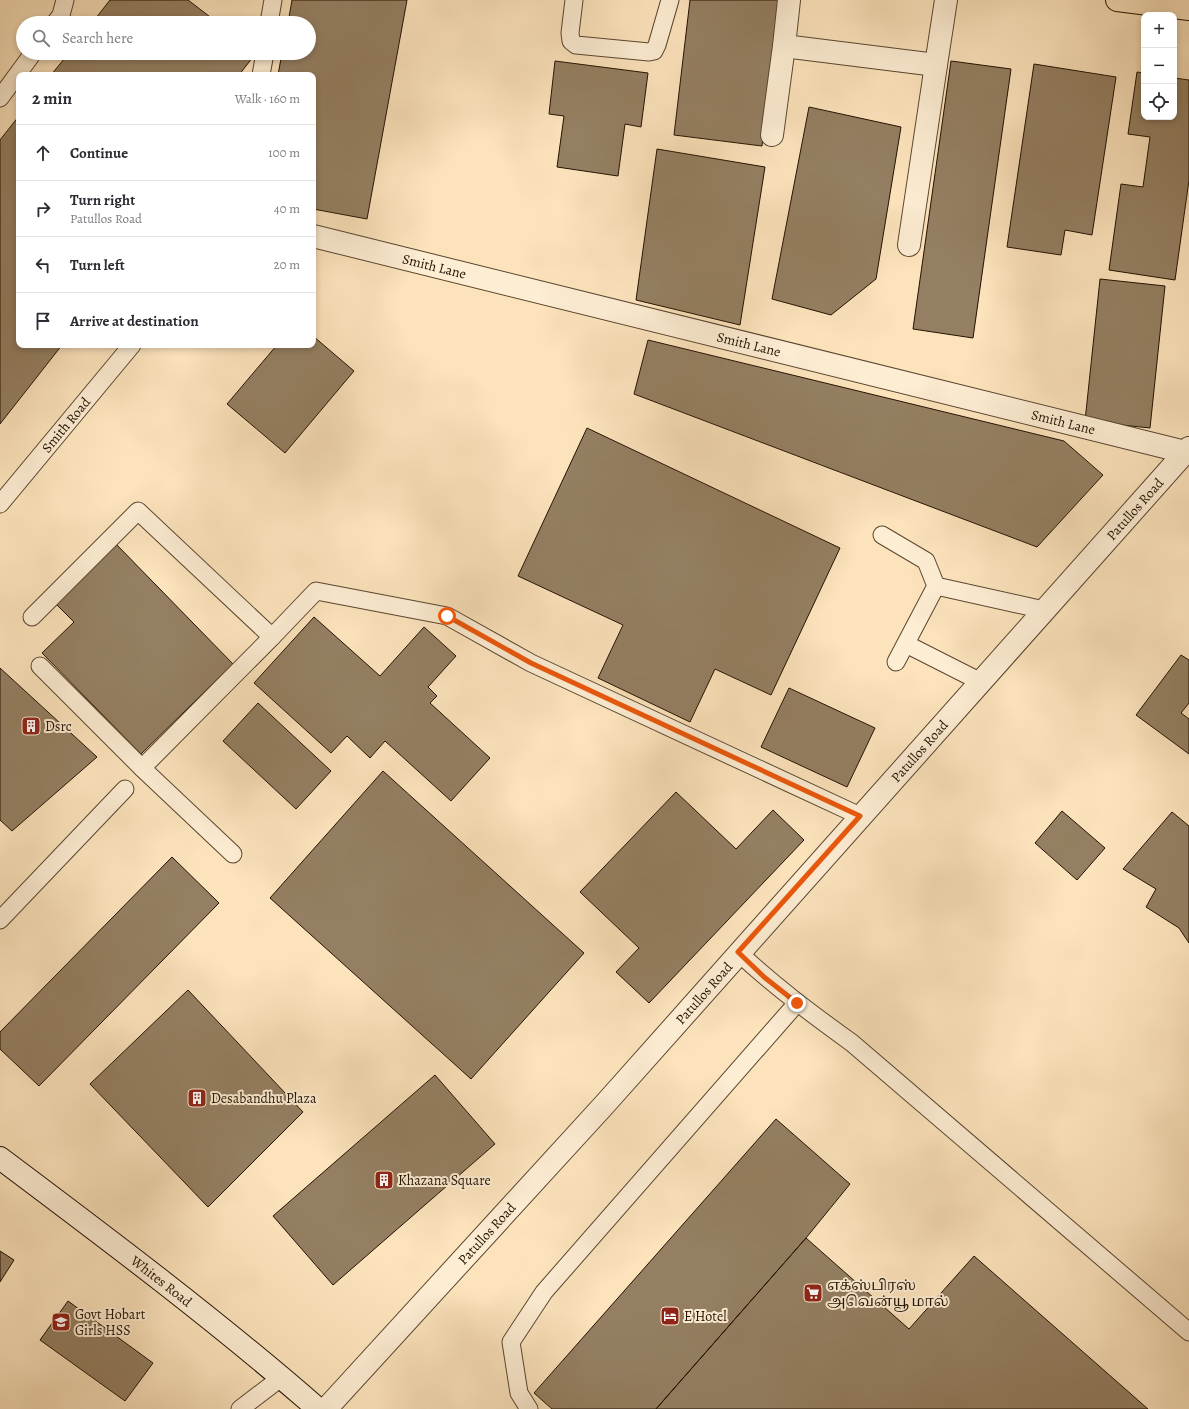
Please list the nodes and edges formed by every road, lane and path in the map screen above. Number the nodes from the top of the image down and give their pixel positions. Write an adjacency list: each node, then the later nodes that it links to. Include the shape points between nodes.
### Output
1 (65, 0): 9 (lane)
2 (273, 0): 10 (lane)
3 (574, 0): 4 (lane, via 571,41 576,44 649,52 657,45)
4 (670, 0)
5 (789, 0): 11 (street)
6 (946, 0): 14 (street)
7 (1117, 0): 8 (main road)
8 (1189, 9)
9 (61, 16)
10 (270, 16)
11 (784, 46): 14 (street); 19 (street)
12 (28, 60): 15 (lane)
13 (263, 60): 16 (lane)
14 (936, 65): 21 (street)
15 (19, 72)
16 (261, 72)
17 (16, 76): 18 (lane)
18 (0, 98)
19 (772, 135)
20 (316, 237): 23 (street, Smith Lane)
21 (909, 245)
22 (130, 348): 24 (lane, Smith Road)
23 (1187, 450): 27 (street, Patullos Road)
24 (0, 504)
25 (882, 535): 26 (lane, via 926,561)
26 (936, 586): 27 (lane); 30 (lane)
27 (1044, 610): 33 (street, Patullos Road)
28 (32, 617): 29 (lane, via 138,511)
29 (272, 637): 34 (lane); 36 (lane, via 316,591 447,616 531,663)
30 (906, 644): 31 (lane); 33 (lane)
31 (896, 662)
32 (40, 666): 34 (lane)
33 (981, 682): 36 (street, Patullos Road)
34 (142, 768): 37 (lane)
35 (125, 789): 38 (lane)
36 (860, 816): 39 (street, Patullos Road)
37 (233, 854)
38 (0, 920)
39 (738, 952): 40 (lane); 46 (street, Patullos Road, via 594,1116)
40 (797, 1003): 42 (lane, via 852,1043); 47 (lane, via 544,1292 511,1342 519,1393)
41 (0, 1158): 43 (street, Whites Road)
42 (1189, 1332)
43 (282, 1376): 44 (lane); 45 (street, Whites Road)
44 (240, 1409)
45 (318, 1409)
46 (326, 1409)
47 (529, 1409)

